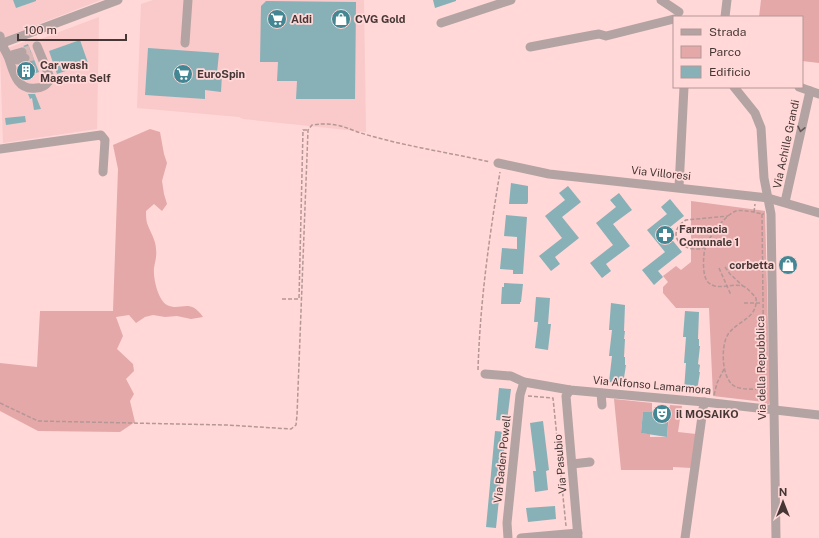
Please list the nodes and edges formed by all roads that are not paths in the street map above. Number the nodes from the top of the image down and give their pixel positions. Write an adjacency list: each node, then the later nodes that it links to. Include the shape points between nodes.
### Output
1 (118, 0): 11 (street)
2 (188, 0): 13 (street)
3 (511, 0): 10 (street)
4 (661, 0): 7 (street)
5 (669, 0): 7 (street)
6 (727, 0): 8 (street)
7 (678, 16)
8 (725, 16)
9 (673, 17): 14 (street, via 606,36 599,34)
10 (441, 23)
11 (32, 32): 12 (street); 15 (street)
12 (0, 41): 16 (street)
13 (185, 43)
14 (530, 47)
15 (29, 52): 16 (street); 16 (street, via 45,67 43,83 26,83)
16 (8, 56)
17 (684, 88): 25 (street)
18 (735, 88): 26 (street, Via della Repubblica, via 755,113 761,128)
19 (802, 88): 20 (street)
20 (810, 91): 21 (street); 27 (street, Via Achille Grandi, one-way to 27)
21 (819, 94)
22 (0, 149): 24 (street, via 101,135 105,140)
23 (500, 164): 25 (street, Via Villoresi, via 549,174)
24 (103, 172)
25 (679, 187): 26 (street, Via Villoresi)
26 (768, 198): 27 (street, Via Villoresi); 35 (street, Via della Repubblica, via 771,214 768,303)
27 (784, 202): 28 (street, Via Villoresi)
28 (819, 213)
29 (485, 374): 30 (street, Via Alfonso Lamarmora, via 511,376)
30 (524, 382): 31 (street, Via Alfonso Lamarmora); 40 (street, Via Baden Powell, via 520,395 507,522)
31 (570, 390): 32 (street, Via Alfonso Lamarmora); 38 (street, Via Pasubio, via 566,396)
32 (602, 393): 33 (street, Via Alfonso Lamarmora); 34 (street)
33 (709, 402): 35 (street, Via Alfonso Lamarmora); 42 (street)
34 (602, 405)
35 (774, 410): 36 (street, Via Alfonso Lamarmora); 43 (street, Via della Repubblica)
36 (819, 415)
37 (590, 462): 38 (street)
38 (572, 464): 39 (street, Via Pasubio)
39 (578, 535): 41 (street)
40 (508, 538)
41 (521, 538)
42 (686, 538)
43 (776, 538)

